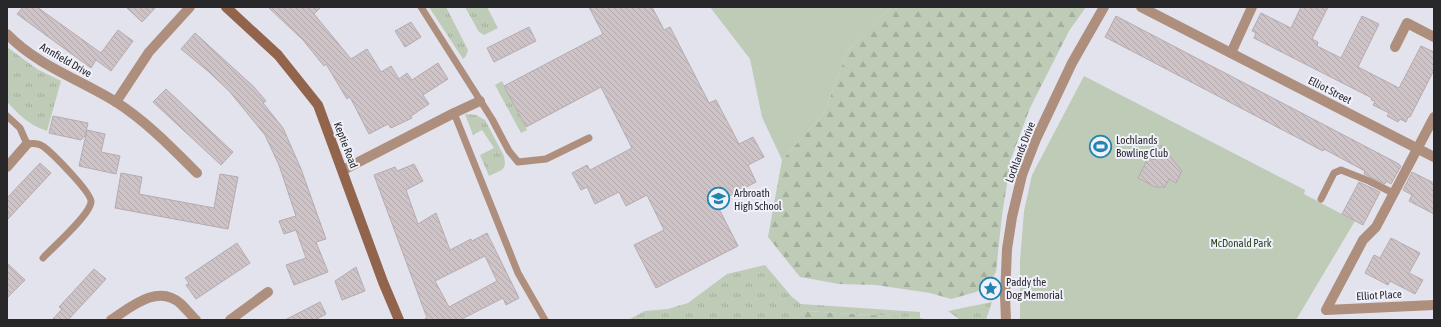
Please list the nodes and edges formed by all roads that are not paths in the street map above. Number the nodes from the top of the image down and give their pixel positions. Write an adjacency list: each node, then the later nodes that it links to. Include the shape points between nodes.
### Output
1 (190, 7): 12 (street, via 149,52)
2 (226, 7): 21 (main road, Keptie Road, via 278,55 318,105)
3 (421, 7): 11 (lane)
4 (1104, 7): 28 (street, Lochlands Drive, via 1072,62 1022,175 1007,249)
5 (1141, 7): 10 (street, Elliot Street)
6 (1252, 7): 10 (street)
7 (7, 34): 12 (street, Annfield Drive, via 18,46 36,58)
8 (1434, 37): 9 (street, via 1407,23)
9 (1395, 47)
10 (1231, 53): 18 (street, Elliot Street)
11 (480, 101): 13 (street); 16 (lane, via 518,162 546,159)
12 (116, 102): 22 (street, Annfield Drive, via 148,127)
13 (454, 113): 21 (street); 33 (lane, via 518,274)
14 (7, 116): 17 (lane, via 20,128)
15 (1434, 117): 18 (street)
16 (589, 138)
17 (27, 144): 20 (street); 25 (lane, via 34,142 44,146 91,197 86,214)
18 (1418, 149): 19 (street, Elliot Street); 23 (street)
19 (1434, 158)
20 (7, 167)
21 (343, 170): 32 (main road, Keptie Road)
22 (198, 173)
23 (1393, 193): 24 (lane, via 1341,170 1334,173); 27 (street, Elliot Place, via 1376,227 1364,240 1326,310)
24 (1321, 199)
25 (43, 258)
26 (268, 292): 31 (street)
27 (1434, 305)
28 (1006, 315): 34 (lane)
29 (111, 320): 30 (street, via 142,300 155,295 170,297 180,303)
30 (196, 320)
31 (230, 320)
32 (399, 320)
33 (545, 320)
34 (1000, 320)

